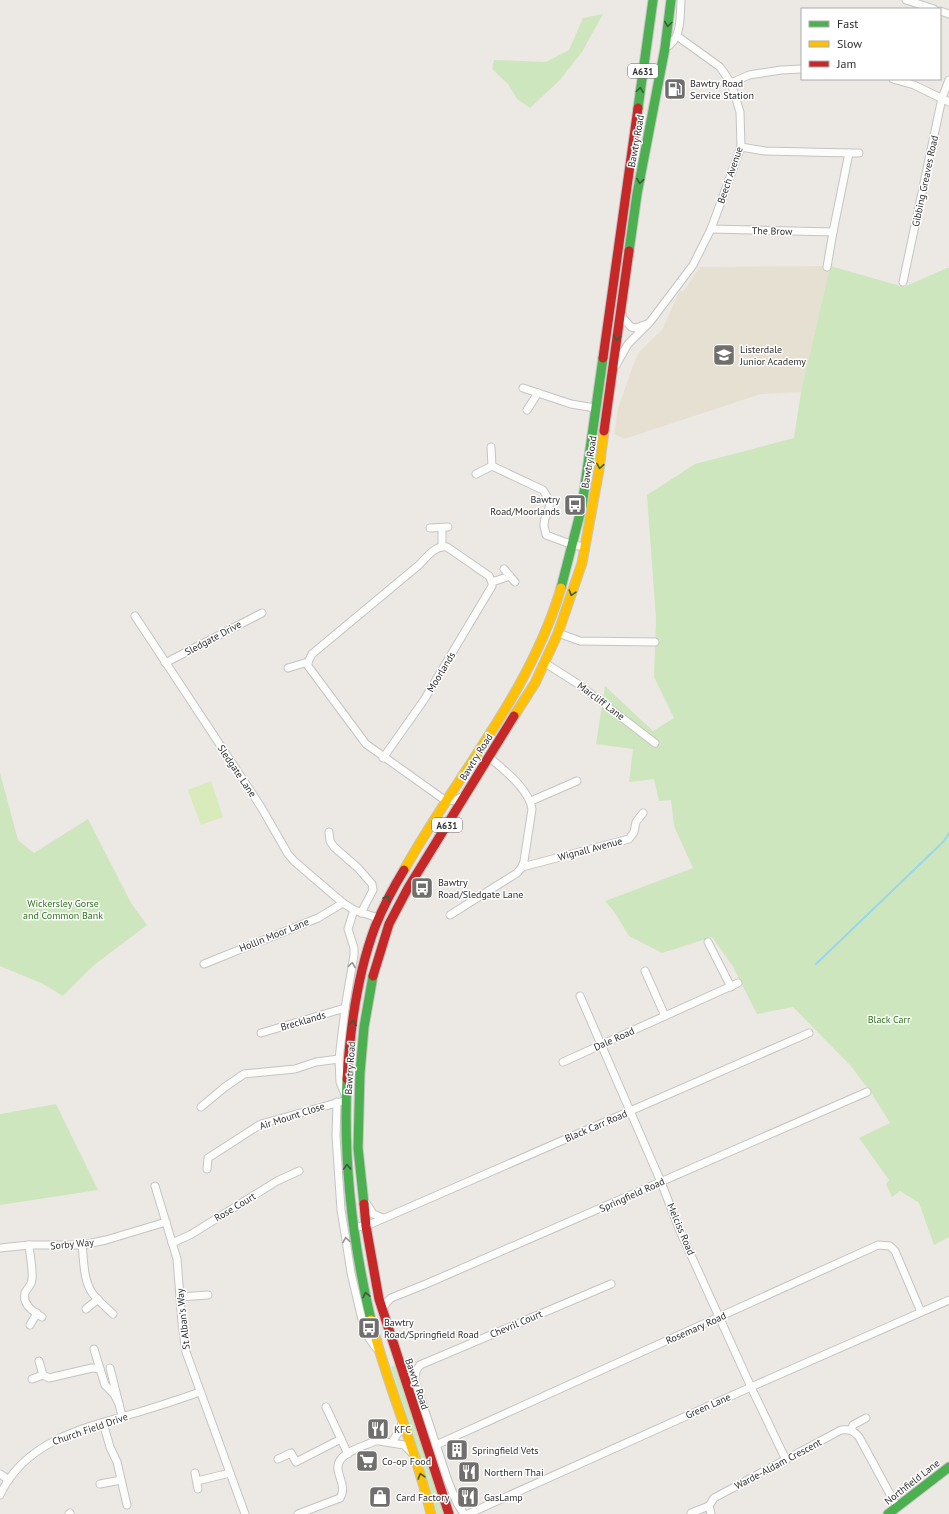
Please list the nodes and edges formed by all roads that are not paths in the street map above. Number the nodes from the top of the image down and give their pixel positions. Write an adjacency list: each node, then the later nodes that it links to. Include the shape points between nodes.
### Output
1 (653, 0): 8 (main road, Bawtry Road / A631)
2 (671, 0): 7 (main road, Bawtry Road / A631, one-way to 7)
3 (681, 0): 6 (street)
4 (906, 0): 5 (street)
5 (931, 8)
6 (677, 36): 7 (street); 12 (street, Beech Avenue, via 720,67)
7 (664, 49): 8 (main road, via 656,57); 21 (main road, Bawtry Road / A631, one-way to 21, via 641,172)
8 (646, 50): 26 (main road, Bawtry Road / A631, one-way to 8)
9 (801, 69): 12 (street, via 749,75)
10 (896, 80): 13 (street)
11 (949, 80): 13 (street, Gibbing Greaves Road)
12 (731, 84): 14 (street, Beech Avenue, via 740,112)
13 (946, 100): 20 (street, Gibbing Greaves Road)
14 (741, 147): 15 (street); 17 (street, Beech Avenue)
15 (849, 153): 16 (street); 18 (street)
16 (859, 153)
17 (711, 229): 18 (street, The Brow); 22 (street, Beech Avenue, via 693,265)
18 (833, 232): 19 (street)
19 (827, 267)
20 (903, 282)
21 (621, 307): 22 (street, via 623,318 631,327 641,327); 23 (main road, Bawtry Road / A631, one-way to 23)
22 (650, 322): 23 (street, Beech Avenue, via 628,344)
23 (613, 370): 34 (main road, Bawtry Road / A631, one-way to 34)
24 (523, 388): 25 (street)
25 (538, 393): 26 (street, via 571,404); 27 (street)
26 (595, 408): 32 (main road, Bawtry Road / A631, via 582,506)
27 (527, 410)
28 (491, 447): 29 (street)
29 (492, 466): 30 (street); 32 (street, via 543,490 550,505 544,524 546,535)
30 (476, 474)
31 (430, 528): 33 (street, via 445,528)
32 (573, 545): 34 (street); 50 (main road, Bawtry Road / A631, via 561,591 540,644 514,694)
33 (442, 546): 36 (street, via 451,549 489,576); 41 (street, via 434,550 312,654)
34 (585, 547): 39 (main road, Bawtry Road / A631, one-way to 39)
35 (504, 569): 36 (street, via 513,579)
36 (492, 582): 47 (street, Moorlands, via 485,599 442,671)
37 (262, 613): 42 (street, Sledgate Drive)
38 (135, 616): 42 (street, Sledgate Lane)
39 (558, 633): 40 (street, via 580,641); 43 (main road, Bawtry Road / A631)
40 (655, 642)
41 (308, 662): 44 (street); 47 (street, via 310,671 366,744)
42 (165, 663): 57 (street, Sledgate Lane, via 260,806 288,854)
43 (545, 663): 45 (street, Marcliff Lane, via 578,684); 46 (main road, Bawtry Road / A631)
44 (288, 668)
45 (655, 743)
46 (489, 757): 49 (main road, Bawtry Road / A631); 51 (street, via 511,777)
47 (383, 758): 50 (street)
48 (578, 781): 51 (street)
49 (469, 790): 50 (street, via 456,800); 53 (main road, Bawtry Road / A631)
50 (446, 801): 55 (main road, Bawtry Road / A631)
51 (531, 801): 56 (street)
52 (643, 813): 56 (street, Wignall Avenue, via 629,839)
53 (446, 826): 55 (main road, A631, via 438,824); 83 (main road, Bawtry Road / A631, via 389,924 374,970 364,1027 360,1073 358,1148)
54 (329, 832): 58 (street, Bawtry Road, via 334,847 372,884 373,890)
55 (419, 845): 60 (main road, Bawtry Road / A631, one-way to 55)
56 (522, 867): 59 (street, via 517,873)
57 (343, 903): 58 (street, Sledgate Lane); 62 (street, Hollin Moor Lane, via 318,918)
58 (358, 912): 60 (street); 67 (street, Bawtry Road, one-way to 58, via 354,955 348,929)
59 (450, 915)
60 (378, 918): 75 (main road, Bawtry Road / A631, one-way to 60, via 348,1066 357,997 363,966)
61 (708, 942): 65 (street)
62 (204, 964)
63 (645, 971): 68 (street)
64 (738, 983): 65 (street, Dale Road)
65 (731, 987): 68 (street, Dale Road)
66 (580, 996): 71 (street, Melciss Road)
67 (345, 1008): 69 (street, Brecklands); 72 (street, Bawtry Road)
68 (665, 1016): 71 (street, Dale Road)
69 (261, 1033)
70 (809, 1033): 78 (street, Black Carr Road)
71 (602, 1044): 73 (street, Dale Road); 78 (street, Melciss Road)
72 (339, 1059): 75 (street, Bawtry Road, via 340,1082); 77 (street, via 316,1062 295,1070 244,1074)
73 (563, 1062)
74 (867, 1092): 81 (street, Springfield Road)
75 (347, 1100): 76 (street, Air Mount Close); 84 (main road, Bawtry Road / A631, one-way to 75)
76 (337, 1102): 79 (street, Air Mount Close, via 262,1124 208,1158); 107 (street, Bawtry Road, one-way to 76, via 366,1334 351,1273 341,1210 336,1136)
77 (201, 1107)
78 (630, 1111): 81 (street, Melciss Road); 85 (street, Black Carr Road)
79 (207, 1169)
80 (299, 1171): 89 (street, Rose Court, via 277,1181 190,1235)
81 (661, 1182): 96 (street, Springfield Road, via 409,1292); 104 (street, Melciss Road, via 680,1231)
82 (155, 1186): 86 (street, St Alban's Way)
83 (363, 1200): 84 (main road); 85 (street, via 374,1214); 87 (main road, Bawtry Road / A631)
84 (351, 1205): 88 (main road, Bawtry Road / A631)
85 (383, 1218): 87 (street, Black Carr Road)
86 (166, 1222): 89 (street, St Alban's Way); 91 (street, Sorby Way)
87 (366, 1226): 88 (street, Black Carr Road); 93 (main road, Bawtry Road / A631)
88 (354, 1228): 107 (main road, Bawtry Road / A631, one-way to 88, via 366,1296)
89 (172, 1243): 97 (street, St Alban's Way, via 177,1259)
90 (29, 1245): 91 (street, Sorby Way); 92 (street, Sorby Way); 105 (street, via 32,1278 25,1298 29,1307 39,1315)
91 (82, 1245): 98 (street, via 86,1279)
92 (0, 1248)
93 (376, 1283): 96 (street, via 382,1291); 101 (main road, Bawtry Road / A631)
94 (611, 1284): 109 (street, Chevril Court)
95 (208, 1295): 97 (street)
96 (396, 1295): 101 (street, Springfield Road, via 388,1300)
97 (180, 1297): 115 (street, St Alban's Way, via 183,1339)
98 (98, 1299): 100 (street); 103 (street)
99 (949, 1300): 102 (street, Green Lane)
100 (86, 1310)
101 (382, 1311): 147 (main road, Bawtry Road / A631)
102 (921, 1312): 104 (street, Rosemary Road, via 898,1256 890,1246 878,1245); 114 (street, Green Lane)
103 (113, 1314)
104 (720, 1317): 114 (street, Melciss Road); 125 (street, Rosemary Road)
105 (30, 1325)
106 (94, 1349): 111 (street)
107 (382, 1356): 119 (main road, Bawtry Road / A631)
108 (39, 1361): 112 (street)
109 (420, 1365): 125 (street, Bawtry Road, via 414,1375 414,1381)
110 (110, 1368): 116 (street)
111 (100, 1369): 112 (street, via 92,1368 49,1378); 116 (street, via 105,1385)
112 (43, 1375): 113 (street)
113 (32, 1379)
114 (751, 1387): 129 (street, Melciss Road); 149 (street, Green Lane)
115 (200, 1392): 118 (street, Church Field Drive); 132 (street, St Alban's Way)
116 (120, 1404): 118 (street)
117 (326, 1407): 123 (street)
118 (122, 1416): 121 (street, Church Field Drive)
119 (402, 1416): 124 (street, via 400,1430); 127 (main road, Bawtry Road / A631)
120 (866, 1418): 122 (street, Warde-Aldam Crescent, via 853,1425)
121 (103, 1423): 134 (street, Church Field Drive, via 45,1445); 135 (street)
122 (851, 1430): 129 (street, Warde-Aldam Crescent, via 841,1430); 142 (street, via 859,1436)
123 (341, 1438): 126 (street); 128 (street, via 296,1462 291,1452)
124 (392, 1442): 126 (street, via 375,1441); 127 (street, via 404,1445)
125 (436, 1445): 148 (street, Bawtry Road, via 448,1481)
126 (348, 1454): 145 (street, via 338,1465 344,1489 340,1498)
127 (415, 1457): 146 (main road, Bawtry Road / A631, one-way to 127)
128 (278, 1459)
129 (786, 1460): 141 (street, Warde-Aldam Crescent, via 714,1498)
130 (949, 1466): 142 (main road, Northfield Lane)
131 (195, 1473): 136 (street)
132 (230, 1473): 136 (street); 144 (street, St Alban's Way)
133 (0, 1474): 134 (street)
134 (9, 1480): 139 (street, Church Field Drive)
135 (121, 1480): 137 (street); 140 (street)
136 (197, 1481): 138 (street)
137 (100, 1484)
138 (198, 1489)
139 (0, 1495)
140 (127, 1505)
141 (709, 1506): 143 (street, Warde-Aldam Crescent); 150 (street)
142 (897, 1507): 151 (main road, Northfield Lane)
143 (692, 1513)
144 (244, 1514)
145 (298, 1514)
146 (430, 1514)
147 (449, 1514)
148 (464, 1514)
149 (468, 1514)
150 (711, 1514)
151 (888, 1514)

